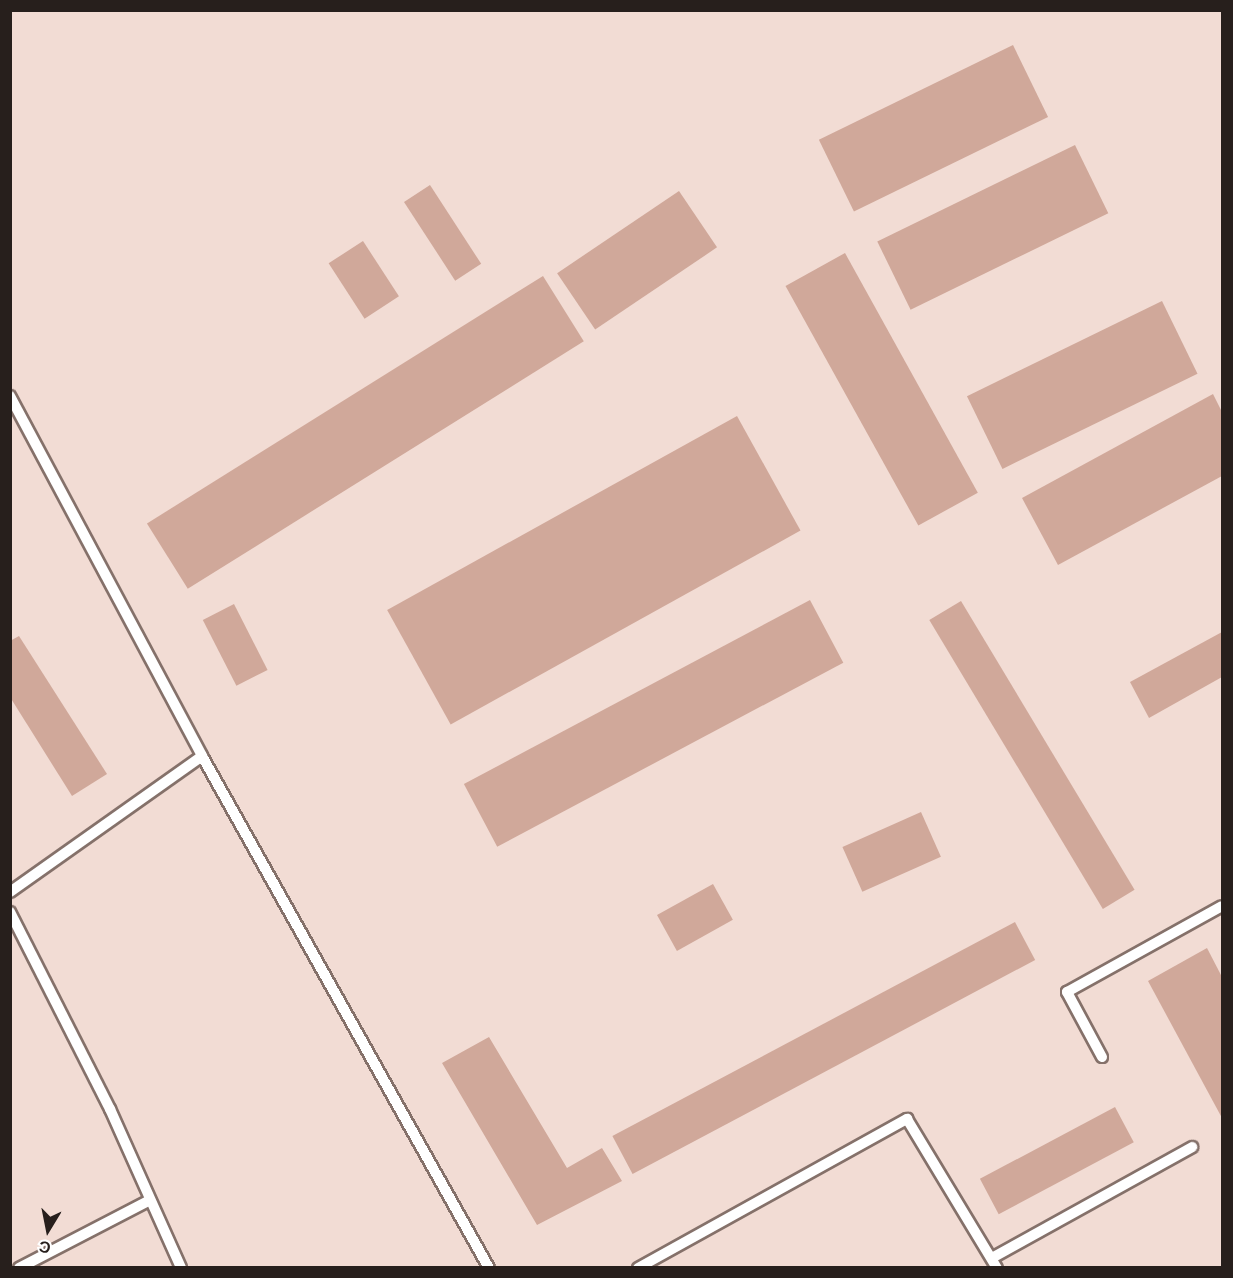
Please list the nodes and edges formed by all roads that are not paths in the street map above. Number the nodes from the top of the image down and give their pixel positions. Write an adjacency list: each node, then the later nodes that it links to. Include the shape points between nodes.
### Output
1 (10, 396): 2 (lane)
2 (202, 756): 3 (lane); 12 (lane)
3 (10, 892)
4 (1222, 906): 6 (lane, via 1067,992)
5 (10, 912): 8 (lane, via 110,1109)
6 (1102, 1057)
7 (1192, 1148): 9 (lane)
8 (148, 1201): 10 (lane); 11 (lane)
9 (995, 1263): 13 (lane, via 907,1119)
10 (18, 1268)
11 (181, 1268)
12 (489, 1268)
13 (638, 1268)

